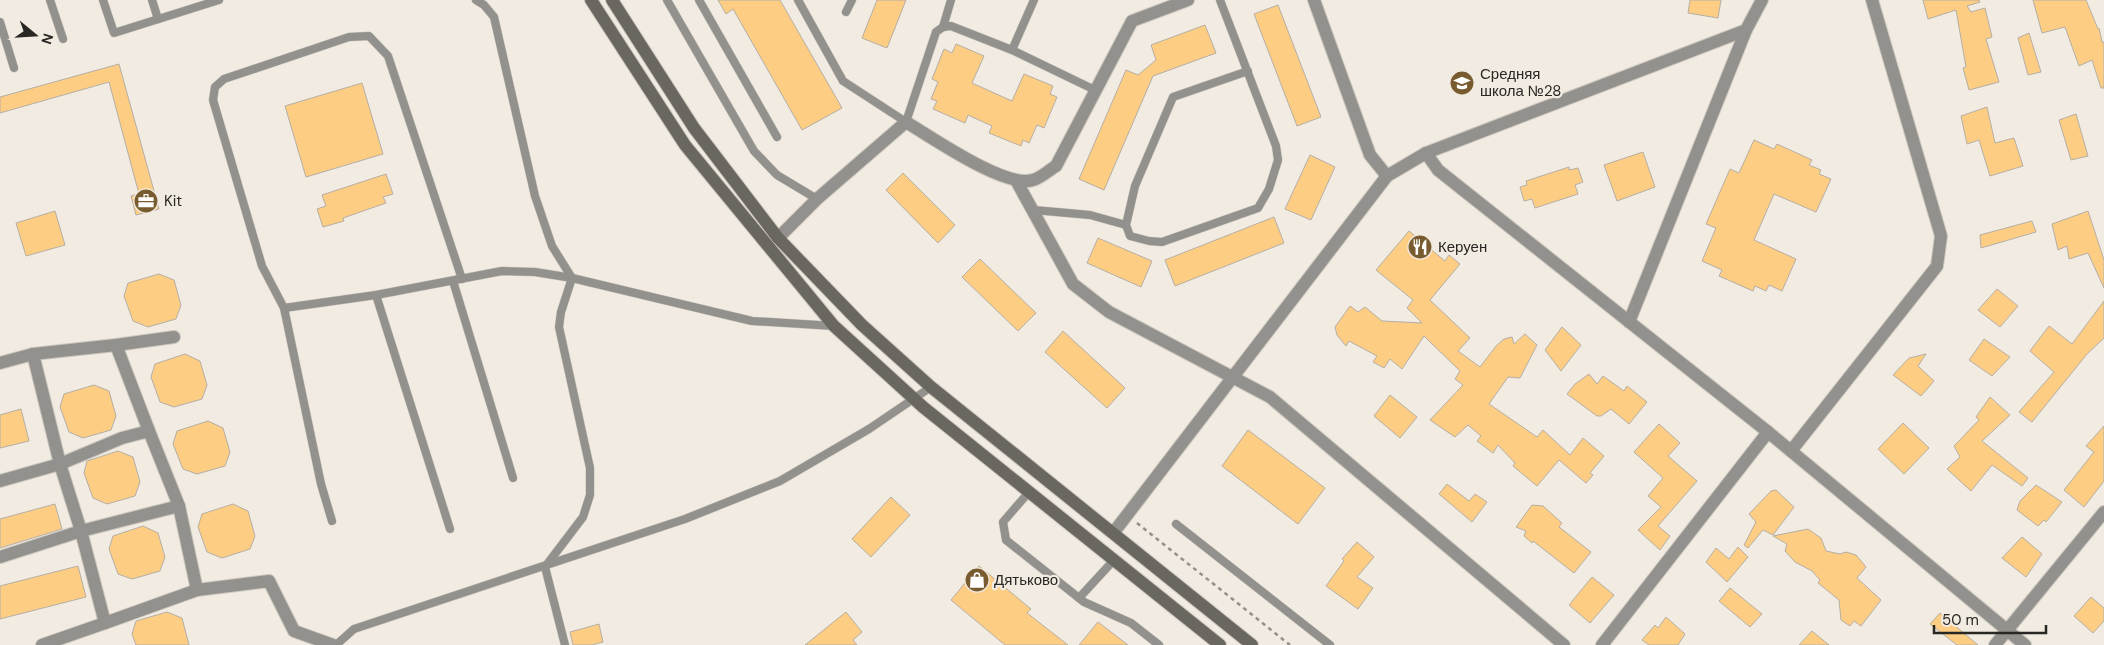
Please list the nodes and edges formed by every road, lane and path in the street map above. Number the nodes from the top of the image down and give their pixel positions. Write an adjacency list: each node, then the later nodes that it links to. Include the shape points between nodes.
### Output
1 (50, 0): 25 (lane)
2 (103, 0): 21 (lane, via 114,33)
3 (152, 0): 21 (lane)
4 (219, 0): 19 (lane)
5 (476, 0): 39 (lane, via 494,17 535,196 552,246)
6 (592, 0): 38 (main road, via 685,145)
7 (612, 0): 38 (main road, via 694,128)
8 (667, 0): 35 (lane, via 754,151 778,175)
9 (699, 0): 31 (lane)
10 (798, 0): 30 (lane, via 843,81)
11 (852, 0): 20 (lane)
12 (951, 0): 23 (lane)
13 (1034, 0): 26 (lane)
14 (1188, 0): 29 (street, via 1132,21)
15 (1220, 0): 28 (lane)
16 (1314, 0): 33 (street, via 1370,155)
17 (1762, 0): 24 (street)
18 (1872, 0): 55 (street, via 1941,236 1937,266)
19 (198, 3): 21 (lane)
20 (846, 12)
21 (158, 19)
22 (0, 22): 27 (lane)
23 (942, 26): 26 (lane, via 951,26); 30 (lane, via 936,32)
24 (1746, 30): 32 (street); 44 (street)
25 (63, 39)
26 (1012, 50): 29 (lane)
27 (14, 68)
28 (1248, 71): 37 (lane, via 1173,97 1135,186); 37 (lane, via 1276,146 1278,160 1258,208 1162,242 1130,236)
29 (1097, 91): 34 (street, via 1056,166 1033,180)
30 (906, 122): 34 (street, via 996,175); 35 (street)
31 (777, 137)
32 (1426, 153): 33 (street); 44 (street, via 1438,170)
33 (1387, 176): 50 (street)
34 (1017, 182): 36 (street)
35 (817, 199): 38 (street)
36 (1034, 210): 37 (lane, via 1090,215); 50 (street, via 1073,284 1109,312)
37 (1126, 225)
38 (774, 242): 45 (main road); 51 (main road)
39 (572, 278): 40 (lane, via 502,271); 45 (lane, via 752,320); 71 (lane, via 559,327 590,468 590,495 583,518)
40 (462, 279): 41 (lane); 43 (lane, via 388,56 369,36 349,38 224,79 214,87 212,100 262,266)
41 (453, 281): 42 (lane); 57 (lane)
42 (376, 294): 43 (lane); 65 (lane)
43 (284, 308): 63 (lane, via 321,484)
44 (1630, 322): 54 (street)
45 (834, 326): 52 (main road)
46 (174, 337): 47 (street)
47 (116, 345): 48 (street); 53 (street)
48 (33, 354): 49 (street); 56 (street)
49 (0, 363)
50 (1232, 376): 62 (street); 84 (street, via 1270,397)
51 (931, 387): 52 (lane); 67 (main road)
52 (914, 398): 59 (main road); 71 (lane, via 869,429 780,481 684,519)
53 (149, 432): 56 (street, via 122,438); 60 (street)
54 (1768, 432): 55 (street); 85 (street)
55 (1790, 451): 75 (street)
56 (60, 464): 58 (street); 66 (street)
57 (513, 478)
58 (0, 481)
59 (1029, 492): 68 (main road); 73 (lane, via 1003,522 1006,540)
60 (179, 506): 66 (street); 72 (street)
61 (2104, 512): 75 (street)
62 (1127, 515): 67 (street); 82 (path)
63 (332, 521)
64 (1176, 524): 83 (lane)
65 (450, 529)
66 (81, 531): 69 (street); 74 (street)
67 (1114, 532): 68 (main road); 81 (main road)
68 (1102, 550): 70 (main road)
69 (0, 557)
70 (1114, 560): 73 (lane); 80 (main road)
71 (545, 567): 77 (lane, via 354,629); 78 (lane)
72 (197, 590): 74 (street); 77 (street, via 269,580 294,631)
73 (1080, 598): 79 (lane, via 1131,623)
74 (105, 623): 76 (street)
75 (2007, 630): 86 (street); 87 (street)
76 (42, 645)
77 (334, 645)
78 (565, 645)
79 (1159, 645)
80 (1220, 645)
81 (1252, 645)
82 (1290, 645)
83 (1330, 645)
84 (1564, 645)
85 (1602, 645)
86 (1995, 645)
87 (2025, 645)

